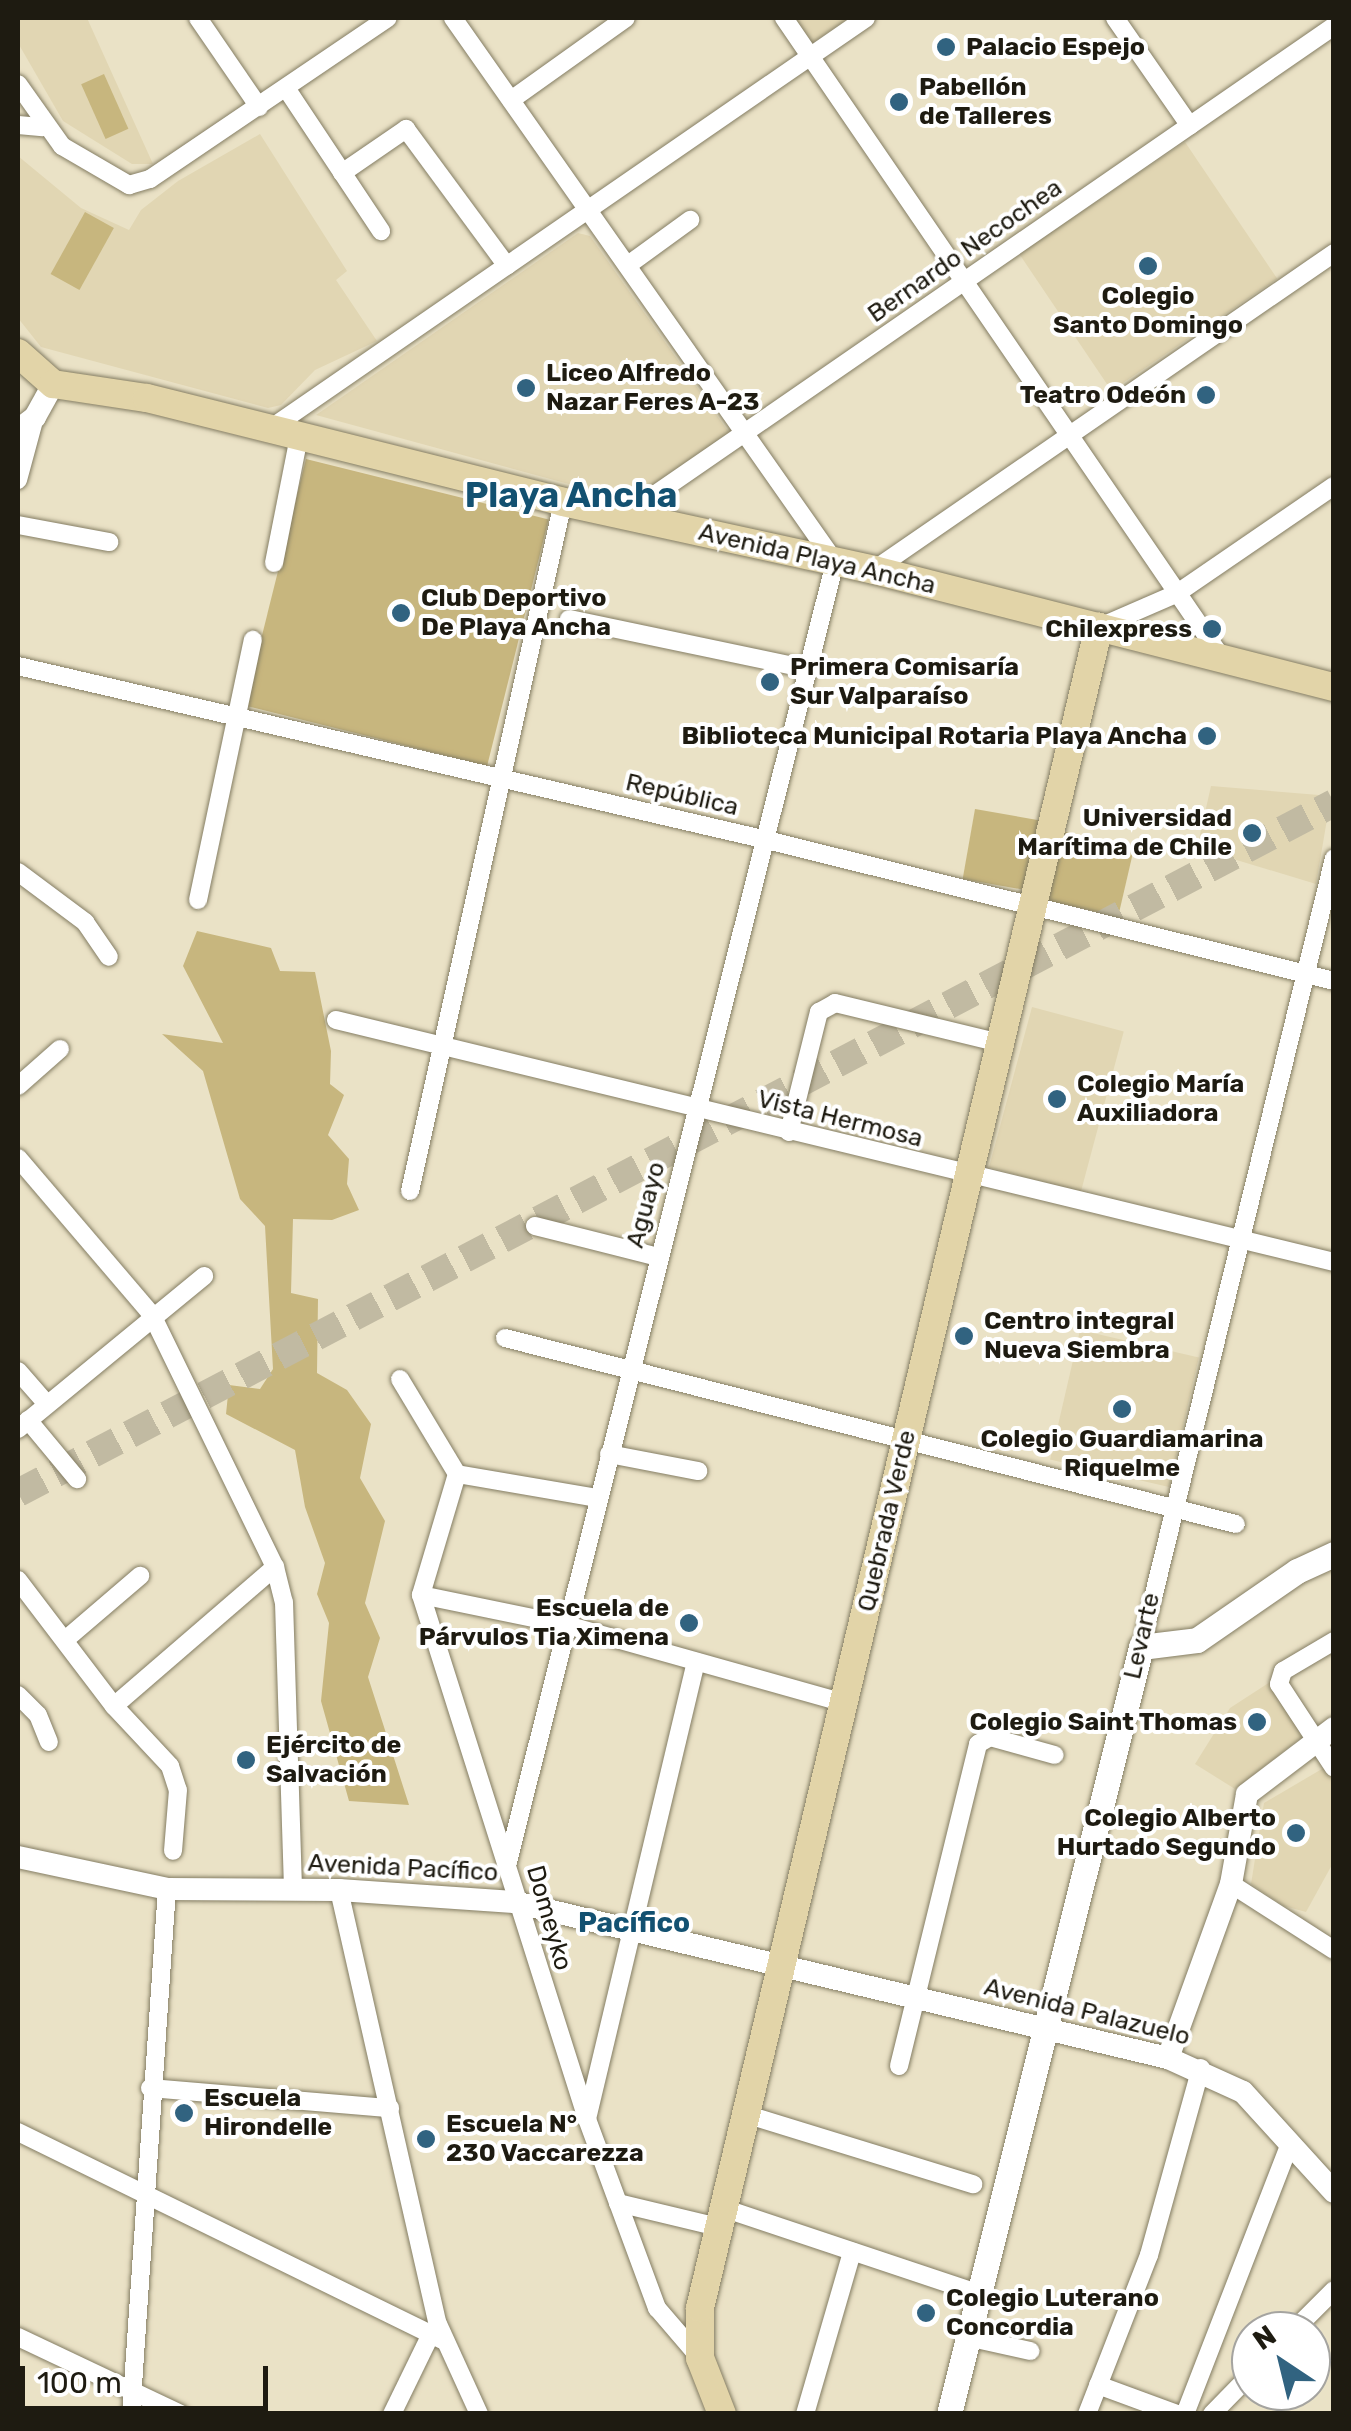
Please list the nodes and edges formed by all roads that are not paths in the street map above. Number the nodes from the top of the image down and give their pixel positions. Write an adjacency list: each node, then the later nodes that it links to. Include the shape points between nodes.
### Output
1 (198, 18): 13 (street)
2 (388, 18): 11 (street)
3 (453, 18): 12 (street)
4 (626, 18): 12 (street)
5 (784, 18): 9 (street)
6 (866, 18): 9 (street)
7 (1114, 18): 15 (street)
8 (1330, 37): 15 (street, Bernardo Necochea)
9 (810, 56): 18 (street); 24 (street)
10 (18, 84): 16 (street)
11 (286, 88): 13 (street); 17 (street)
12 (510, 100): 18 (street)
13 (259, 107): 16 (street, via 129,185 84,164)
14 (18, 126): 16 (street)
15 (1190, 126): 24 (street, Bernardo Necochea)
16 (44, 127)
17 (342, 173): 20 (street); 23 (street, via 406,129)
18 (589, 209): 22 (street); 23 (street)
19 (690, 220): 22 (street)
20 (381, 231)
21 (1334, 252): 30 (street)
22 (628, 265): 29 (street)
23 (506, 266): 28 (street)
24 (966, 281): 29 (street, Bernardo Necochea); 30 (street)
25 (18, 353): 26 (main road, Avenida Playa Ancha)
26 (53, 384): 27 (street); 28 (main road, Avenida Playa Ancha)
27 (26, 424): 32 (street)
28 (270, 429): 31 (main road, Avenida Playa Ancha)
29 (745, 434): 35 (street, Bernardo Necochea); 38 (street)
30 (1071, 434): 40 (street); 41 (street)
31 (299, 437): 34 (main road, Avenida Playa Ancha); 39 (street)
32 (18, 480)
33 (1334, 486): 41 (street)
34 (563, 502): 35 (main road, Avenida Playa Ancha); 50 (street)
35 (624, 516): 38 (main road, Avenida Playa Ancha)
36 (18, 525): 37 (street)
37 (109, 542)
38 (836, 562): 40 (main road, Avenida Playa Ancha); 47 (street, Aguayo)
39 (274, 563)
40 (874, 570): 43 (main road, Avenida Playa Ancha)
41 (1176, 594): 43 (street); 45 (street)
42 (568, 620): 47 (street)
43 (1100, 627): 45 (main road, Avenida Playa Ancha); 55 (main road, Quebrada Verde)
44 (253, 640): 49 (street)
45 (1224, 661): 48 (main road, Avenida Playa Ancha)
46 (18, 666): 49 (street, República)
47 (810, 669): 51 (street, Aguayo)
48 (1334, 686)
49 (235, 719): 50 (street, República); 54 (street)
50 (502, 781): 51 (street, República); 61 (street)
51 (767, 840): 55 (street, República); 64 (street, Aguayo)
52 (1334, 858): 57 (street, Levarte)
53 (18, 872): 56 (street, via 84,922)
54 (198, 900)
55 (1033, 906): 57 (street, República); 60 (main road, Quebrada Verde)
56 (109, 957)
57 (1306, 976): 58 (street, República); 70 (street, Levarte)
58 (1334, 982)
59 (336, 1020): 61 (street, Vista Hermosa)
60 (1000, 1043): 65 (street, via 834,1003 819,1012); 67 (main road, Quebrada Verde)
61 (439, 1046): 64 (street, Vista Hermosa); 68 (street)
62 (60, 1050): 63 (street)
63 (18, 1086)
64 (697, 1110): 65 (street, Vista Hermosa); 71 (street, Aguayo)
65 (790, 1132): 67 (street, Vista Hermosa)
66 (18, 1158): 74 (street)
67 (968, 1175): 70 (street, Vista Hermosa); 81 (main road, Quebrada Verde)
68 (410, 1190)
69 (535, 1226): 71 (street)
70 (1238, 1238): 72 (street, Vista Hermosa); 87 (street, Levarte)
71 (658, 1258): 76 (street, Aguayo)
72 (1334, 1262)
73 (204, 1276): 74 (street)
74 (152, 1316): 79 (street); 90 (street)
75 (505, 1338): 76 (street)
76 (631, 1370): 81 (street); 82 (street, Aguayo)
77 (18, 1371): 79 (street)
78 (400, 1379): 84 (street)
79 (46, 1403): 80 (street)
80 (23, 1424): 85 (street)
81 (908, 1438): 87 (street); 100 (main road, Quebrada Verde)
82 (609, 1454): 83 (street); 86 (street, Aguayo)
83 (698, 1471)
84 (457, 1474): 86 (street); 93 (street)
85 (76, 1479)
86 (598, 1498): 94 (street, Aguayo)
87 (1172, 1509): 88 (street); 97 (street, Levarte)
88 (1236, 1524)
89 (1334, 1554): 97 (main road, via 1197,1640)
90 (275, 1567): 101 (street); 111 (street, via 284,1602)
91 (140, 1576): 95 (street)
92 (18, 1580): 95 (street)
93 (422, 1595): 94 (street); 108 (street, Domeyko)
94 (567, 1625): 98 (street); 108 (street, Aguayo)
95 (65, 1640): 101 (street)
96 (1334, 1641): 105 (street, via 1280,1676)
97 (1141, 1647): 118 (main road, Levarte)
98 (696, 1662): 100 (street); 114 (street)
99 (18, 1695): 103 (street, via 38,1715)
100 (844, 1704): 116 (main road, Quebrada Verde)
101 (114, 1706): 106 (street, via 176,1777)
102 (1334, 1728): 105 (street)
103 (49, 1742)
104 (1056, 1755): 117 (street, via 990,1738 978,1744)
105 (1326, 1755): 109 (street, via 1246,1794)
106 (173, 1851)
107 (18, 1857): 110 (street, Avenida Pacífico)
108 (508, 1862): 113 (street, Domeyko)
109 (1232, 1884): 115 (street); 119 (street)
110 (168, 1889): 111 (street, Avenida Pacífico); 122 (street)
111 (293, 1889): 112 (street, Avenida Pacífico)
112 (339, 1890): 113 (street, Avenida Pacífico); 123 (street)
113 (514, 1902): 114 (street, Avenida Pacífico); 125 (street, Domeyko)
114 (632, 1932): 116 (street, Avenida Pacífico); 125 (street)
115 (1334, 1950)
116 (781, 1963): 117 (street, Avenida Palazuelo); 124 (main road, Quebrada Verde)
117 (915, 1999): 118 (street, Avenida Palazuelo); 120 (street)
118 (1050, 2031): 119 (street, Avenida Palazuelo); 135 (main road, Levarte)
119 (1168, 2058): 121 (street, Avenida Palazuelo)
120 (899, 2066)
121 (1201, 2068): 127 (street, Avenida Palazuelo, via 1244,2092); 142 (street, via 1149,2255)
122 (150, 2088): 123 (street); 130 (street)
123 (390, 2108): 138 (street)
124 (745, 2114): 128 (street); 132 (main road, Quebrada Verde)
125 (587, 2120): 131 (street, Domeyko)
126 (18, 2132): 130 (street)
127 (1290, 2143): 129 (street, Avenida Palazuelo); 154 (street)
128 (973, 2184)
129 (1334, 2192)
130 (141, 2194): 138 (street); 143 (street)
131 (618, 2203): 132 (street); 141 (street, Domeyko, via 656,2308)
132 (721, 2218): 133 (street); 141 (main road, Quebrada Verde, via 698,2321)
133 (852, 2252): 135 (street); 150 (street)
134 (1334, 2290): 136 (street)
135 (977, 2293): 139 (main road, Levarte)
136 (1313, 2311)
137 (18, 2337): 143 (street)
138 (437, 2337): 147 (street); 148 (street)
139 (967, 2338): 140 (street); 151 (main road, Levarte)
140 (1030, 2351)
141 (700, 2358): 149 (main road, Quebrada Verde)
142 (1098, 2385): 152 (street); 153 (street)
143 (132, 2389): 145 (street); 146 (street)
144 (1231, 2395): 155 (street)
145 (130, 2414)
146 (181, 2414)
147 (392, 2414)
148 (480, 2414)
149 (722, 2414)
150 (805, 2414)
151 (949, 2414)
152 (1088, 2414)
153 (1176, 2414)
154 (1184, 2414)
155 (1212, 2414)

